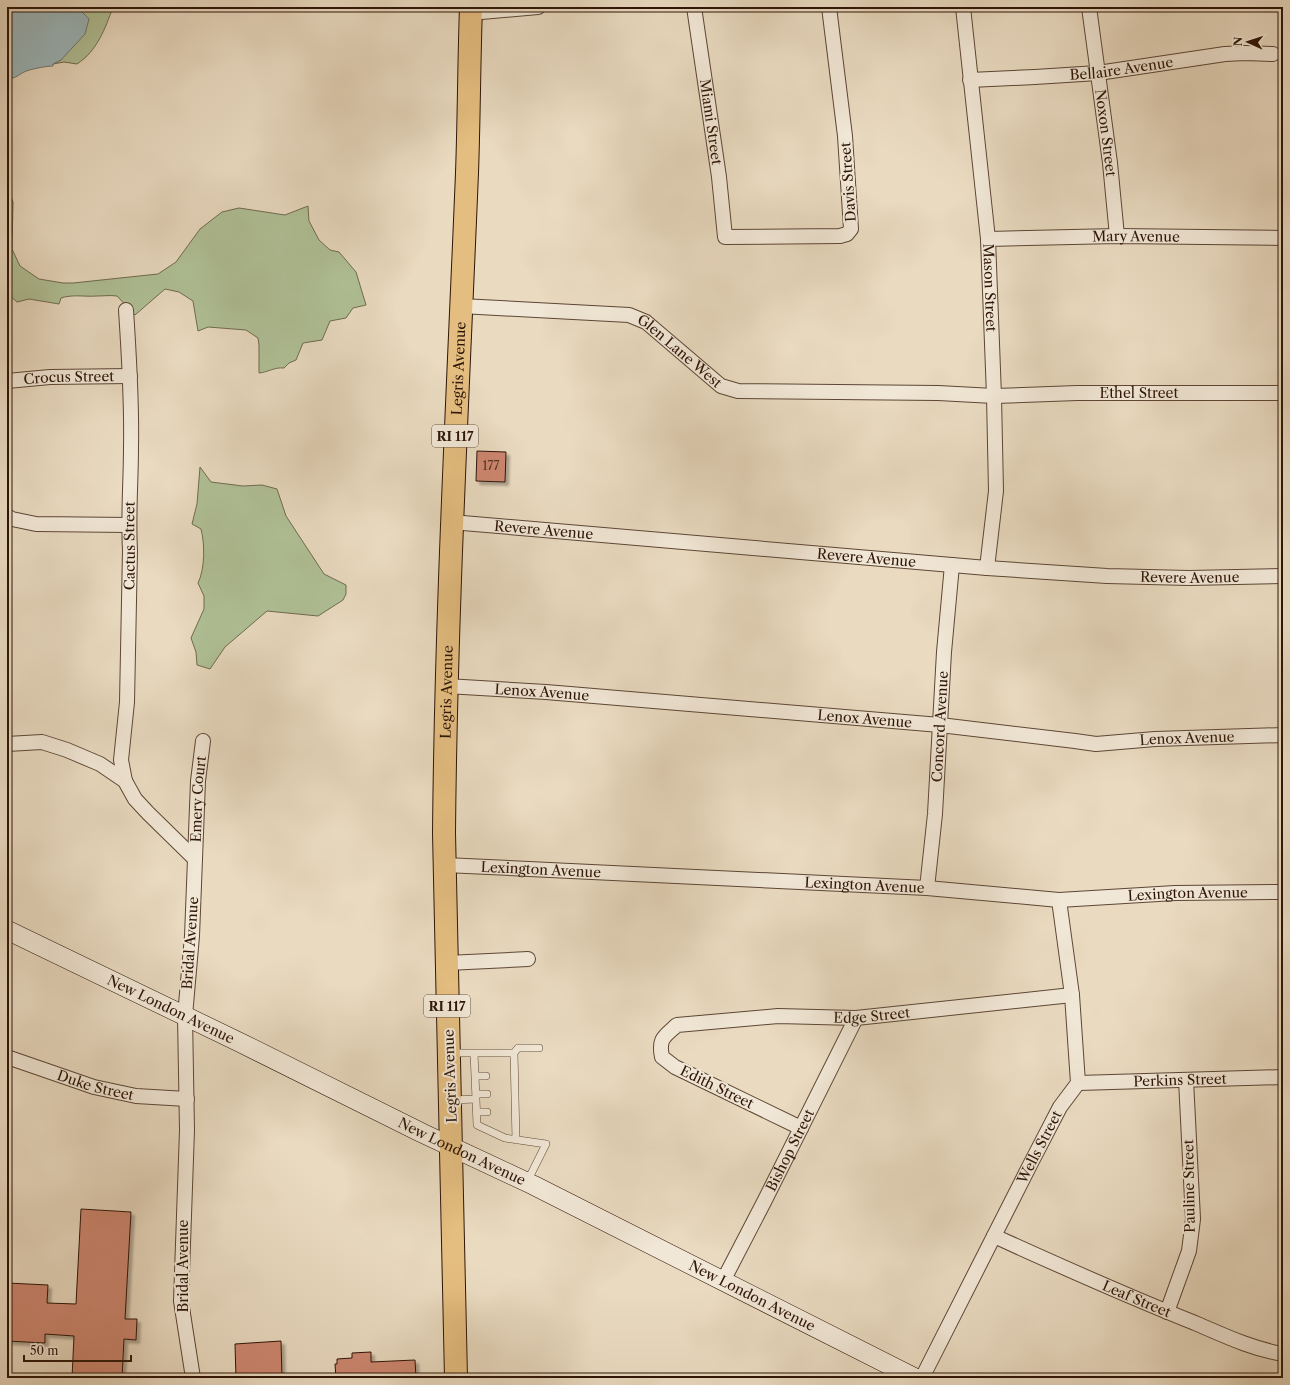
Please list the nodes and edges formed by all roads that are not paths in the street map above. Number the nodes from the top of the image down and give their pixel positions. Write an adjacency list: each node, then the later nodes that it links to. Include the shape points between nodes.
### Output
1 (538, 7): 6 (street)
2 (694, 7): 11 (street, Miami Street, via 720,177)
3 (829, 7): 11 (street, Davis Street, via 845,136 851,229 847,234 840,236)
4 (963, 7): 9 (street, Mason Street)
5 (1089, 7): 8 (street, Noxon Street)
6 (471, 10): 14 (main road, Legris Avenue / RI 117)
7 (1273, 54): 8 (street, Bellaire Avenue, via 1225,54)
8 (1098, 73): 9 (street, Bellaire Avenue); 10 (street, Noxon Street)
9 (970, 80): 13 (street, Mason Street)
10 (1117, 236): 12 (street, Mary Avenue); 13 (street, Mary Avenue)
11 (725, 237)
12 (1283, 238)
13 (988, 239): 19 (street, Mason Street)
14 (461, 306): 19 (street, Glen Lane West, via 629,315 646,322 721,386 738,391); 21 (main road, Legris Avenue / RI 117)
15 (126, 310): 16 (street, Cactus Street)
16 (130, 376): 17 (street, Crocus Street); 22 (street, Cactus Street)
17 (7, 381)
18 (1283, 394): 19 (street, Ethel Street, via 1077,393)
19 (994, 396): 24 (street, Mason Street, via 996,491)
20 (7, 516): 22 (street, via 36,524)
21 (451, 522): 23 (street, Revere Avenue); 26 (main road, Legris Avenue / RI 117)
22 (128, 525): 31 (street, Cactus Street, via 129,635 127,702 121,760)
23 (952, 565): 24 (street, Revere Avenue); 27 (street, Concord Avenue)
24 (987, 568): 25 (street, Revere Avenue, via 1114,576)
25 (1283, 576)
26 (446, 686): 27 (street, Lenox Avenue); 33 (main road, Legris Avenue / RI 117)
27 (940, 725): 28 (street, Lenox Avenue, via 1096,744 1155,739); 34 (street, Concord Avenue, via 935,814)
28 (1283, 735)
29 (203, 741): 32 (street, Emery Court, via 198,781)
30 (7, 744): 31 (street, via 42,742 100,764)
31 (125, 781): 32 (street, via 135,799)
32 (195, 858): 41 (street, Bridal Avenue)
33 (445, 865): 34 (street, Lexington Avenue); 39 (main road, Legris Avenue / RI 117)
34 (927, 888): 36 (street, Lexington Avenue)
35 (1283, 892): 36 (street, Lexington Avenue, via 1175,893)
36 (1058, 900): 40 (street)
37 (7, 930): 41 (main road, New London Avenue)
38 (528, 958): 39 (street)
39 (447, 963): 45 (main road, Legris Avenue / RI 117)
40 (1072, 995): 42 (street, Edge Street); 55 (street)
41 (185, 1016): 58 (street, Bridal Avenue); 66 (main road, New London Avenue)
42 (856, 1018): 43 (street, Edge Street, via 778,1016 677,1025); 64 (street, Bishop Street)
43 (672, 1030): 64 (street, Edith Street, via 666,1034 660,1047 662,1057 675,1067)
44 (539, 1048): 47 (lane, via 518,1048)
45 (449, 1053): 46 (lane); 59 (main road, Legris Avenue / RI 117)
46 (474, 1053): 47 (lane); 49 (lane)
47 (514, 1053): 52 (lane)
48 (7, 1057): 58 (street, Duke Street, via 94,1087 136,1096)
49 (475, 1076): 50 (lane); 57 (lane)
50 (486, 1076)
51 (506, 1076): 52 (lane)
52 (514, 1076): 61 (lane, via 511,1093)
53 (1283, 1077): 54 (street, Perkins Street)
54 (1186, 1080): 55 (street, Perkins Street); 70 (street, Pauline Street, via 1193,1219 1189,1251)
55 (1078, 1082): 68 (street, Wells Street, via 1060,1108)
56 (486, 1094): 57 (lane)
57 (476, 1097): 59 (lane); 62 (lane)
58 (187, 1099): 72 (street, Bridal Avenue, via 181,1301)
59 (450, 1100): 66 (main road, Legris Avenue / RI 117)
60 (506, 1111): 61 (lane)
61 (515, 1111): 65 (lane)
62 (477, 1112): 63 (lane); 65 (lane, via 478,1125 505,1138)
63 (487, 1112)
64 (801, 1128): 69 (street, Bishop Street)
65 (516, 1140): 67 (lane, via 546,1144)
66 (452, 1146): 67 (main road, New London Avenue); 73 (main road, Legris Avenue / RI 117)
67 (527, 1182): 69 (main road, New London Avenue)
68 (994, 1236): 70 (street, Leaf Street); 75 (street, Wells Street)
69 (723, 1281): 74 (main road, New London Avenue)
70 (1167, 1312): 71 (street, Leaf Street, via 1266,1351)
71 (1283, 1354)
72 (193, 1378)
73 (456, 1378)
74 (915, 1378)
75 (922, 1378)

